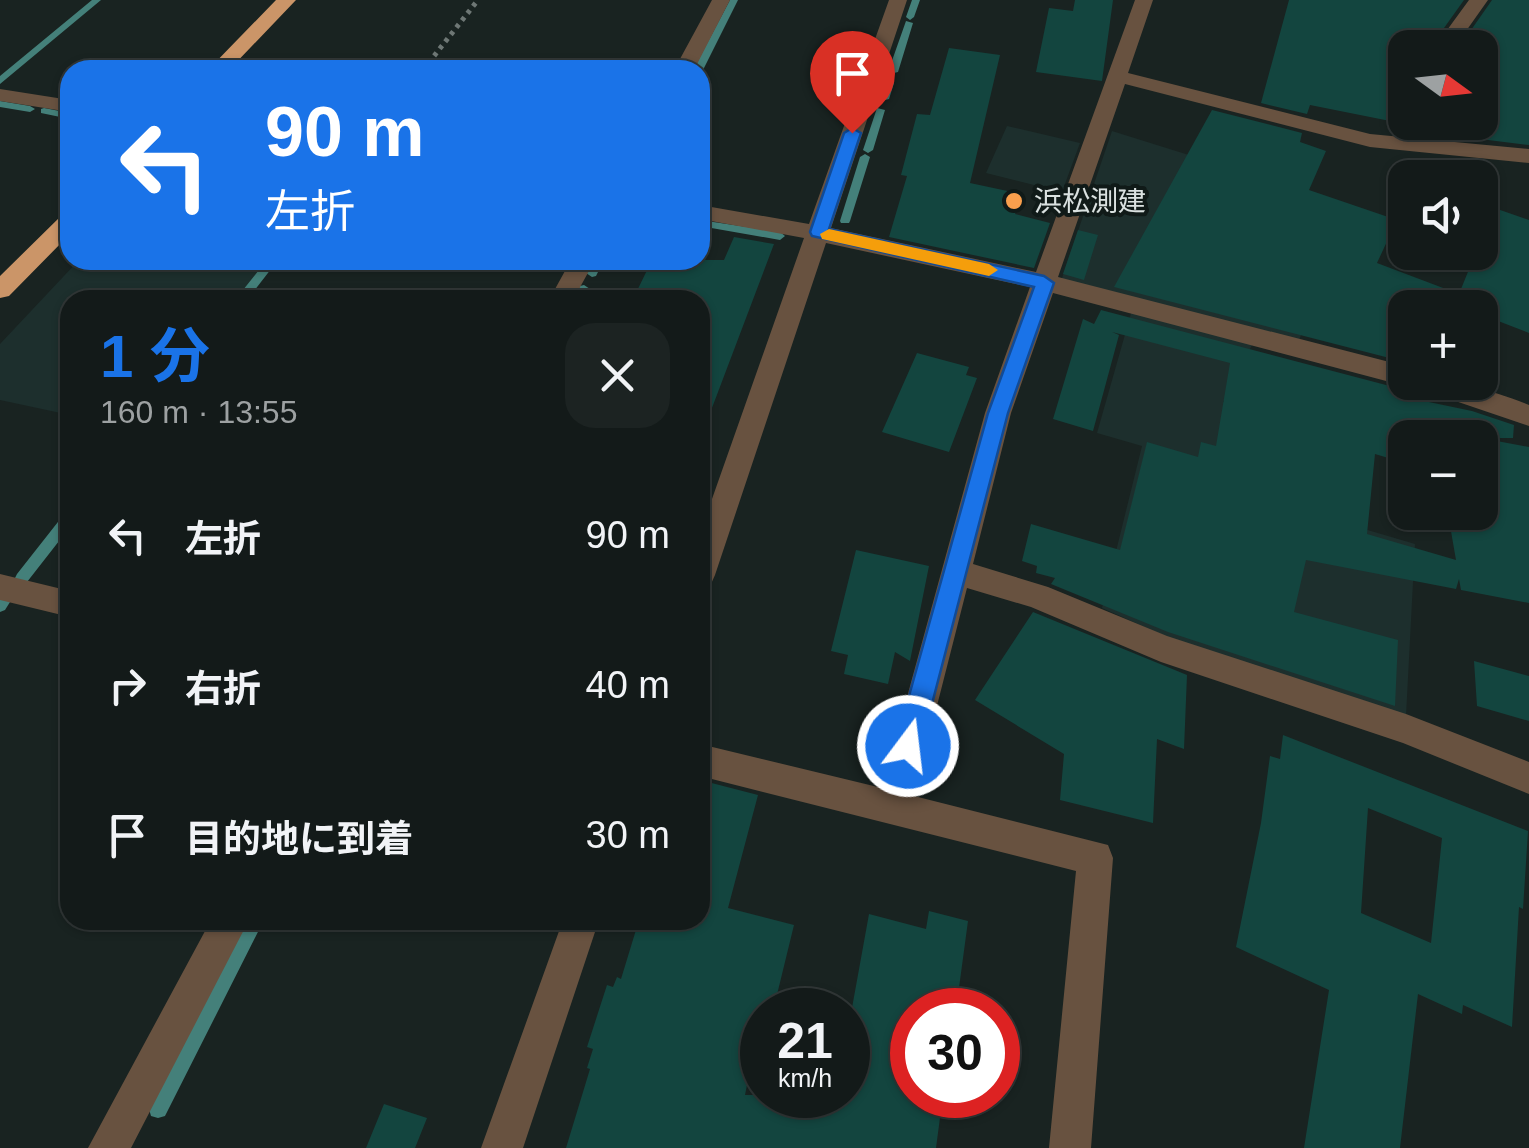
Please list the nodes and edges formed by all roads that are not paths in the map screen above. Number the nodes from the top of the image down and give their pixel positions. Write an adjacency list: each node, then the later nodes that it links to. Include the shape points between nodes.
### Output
1 (287, 0): 7 (highway)
2 (721, 0): 8 (street)
3 (898, 0): 15 (street)
4 (1144, 0): 9 (street)
5 (1479, 0): 6 (street)
6 (1457, 30)
7 (228, 60)
8 (689, 60)
9 (1118, 76): 12 (street, via 1370,140); 16 (street)
10 (0, 95): 11 (street)
11 (60, 104)
12 (1529, 156)
13 (710, 214): 15 (street)
14 (60, 230): 17 (highway)
15 (818, 232): 16 (street); 21 (street)
16 (1044, 283): 18 (street); 22 (street, via 998,413)
17 (0, 290)
18 (1388, 372)
19 (1489, 400): 20 (street)
20 (1529, 416)
21 (710, 546)
22 (955, 572): 26 (street, via 1038,596 1161,648); 27 (street)
23 (0, 586): 24 (street)
24 (60, 601)
25 (710, 762): 27 (street)
26 (1529, 778)
27 (894, 808): 32 (street, via 1095,858)
28 (226, 930): 30 (street)
29 (577, 930): 31 (street)
30 (110, 1148)
31 (502, 1148)
32 (1070, 1148)

